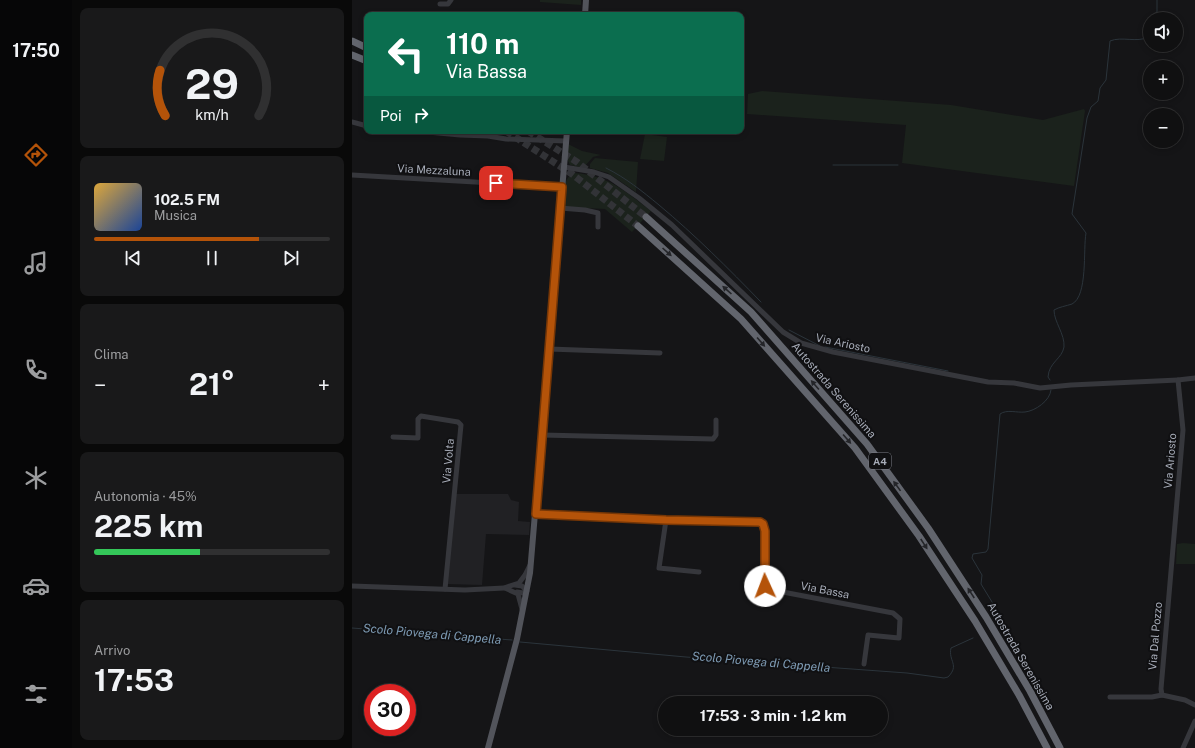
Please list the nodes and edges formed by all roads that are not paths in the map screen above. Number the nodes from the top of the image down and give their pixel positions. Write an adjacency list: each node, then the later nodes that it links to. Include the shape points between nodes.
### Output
1 (451, 0): 2 (street, via 448,4)
2 (440, 4)
3 (352, 42): 4 (highway)
4 (364, 47)
5 (352, 55): 6 (highway)
6 (364, 60)
7 (352, 122): 8 (street)
8 (364, 125)
9 (449, 134): 11 (street)
10 (567, 134): 11 (main road)
11 (566, 141): 12 (main road)
12 (564, 168): 14 (main road); 22 (street, Via Ariosto, via 609,177 639,198 672,225 784,332 810,346 988,382 1040,388)
13 (352, 175): 14 (street, Via Mezzaluna)
14 (562, 187): 15 (main road)
15 (560, 208): 18 (street, via 598,213); 19 (main road)
16 (646, 217): 45 (highway, Autostrada Serenissima / A4, one-way to 16, via 986,617 928,528 867,444 751,312)
17 (638, 226): 44 (highway, Autostrada Serenissima / A4, one-way to 44, via 742,319 855,448 920,536 975,621)
18 (598, 227)
19 (549, 349): 20 (street); 24 (main road)
20 (660, 353)
21 (1195, 378): 22 (street, Via Ariosto)
22 (1178, 380): 28 (street, Via Ariosto, via 1183,430)
23 (716, 420): 24 (street, via 716,437 713,440)
24 (542, 435): 26 (main road)
25 (393, 437): 34 (street, Via Volta, via 418,438 418,419 421,416 458,422 461,425)
26 (536, 514): 27 (street, Via Bassa); 29 (main road)
27 (666, 520): 30 (street, via 659,568); 38 (street, Via Bassa, via 760,522 765,531 764,580 767,589 897,615 901,623 899,638 868,635)
28 (1172, 544): 39 (street, Via Dal Pozzo)
29 (531, 562): 31 (street, via 526,575); 35 (main road)
30 (699, 572)
31 (516, 585): 33 (street); 35 (street)
32 (352, 586): 34 (street)
33 (504, 588): 34 (street); 36 (street)
34 (445, 589)
35 (527, 590): 36 (street, via 523,593); 37 (main road)
36 (517, 592): 37 (street, via 521,601)
37 (522, 617): 43 (main road)
38 (864, 664)
39 (1162, 695): 40 (street); 41 (street)
40 (1110, 696)
41 (1195, 705)
42 (1195, 721): 46 (street)
43 (488, 748)
44 (1047, 748)
45 (1060, 748)
46 (1183, 748)

